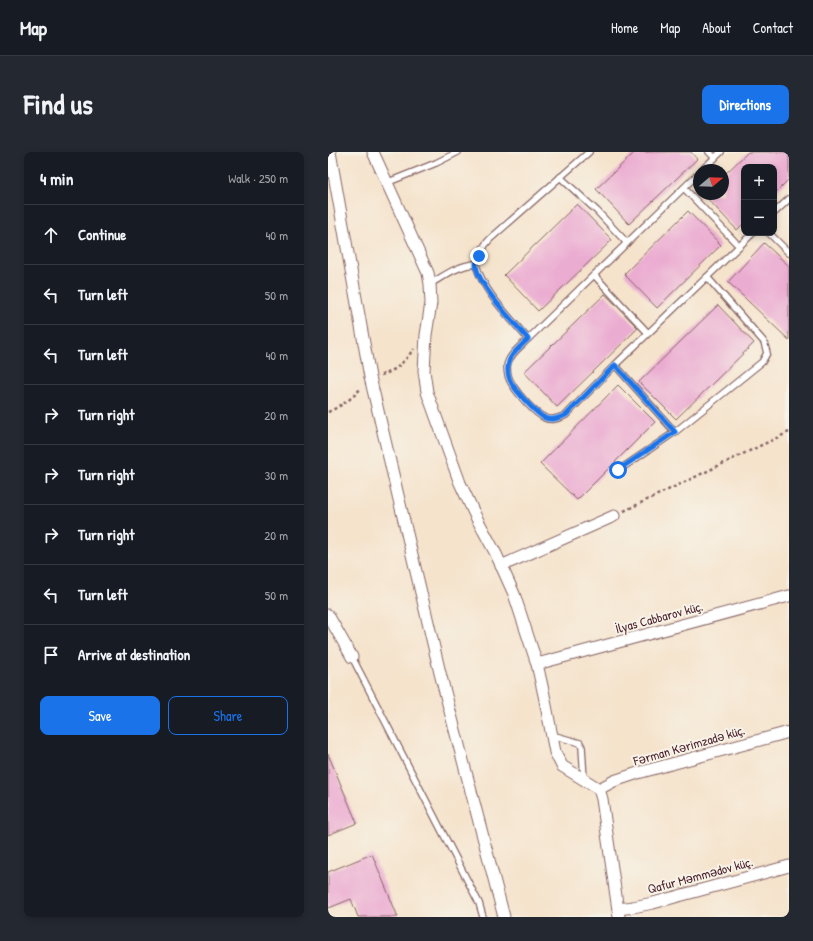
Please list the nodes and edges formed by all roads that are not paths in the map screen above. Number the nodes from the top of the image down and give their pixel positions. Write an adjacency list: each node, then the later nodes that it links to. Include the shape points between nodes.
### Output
1 (330, 152): 42 (street, via 370,377 440,672)
2 (373, 152): 11 (street)
3 (458, 152): 11 (lane)
4 (589, 152): 9 (lane)
5 (709, 152): 7 (lane)
6 (721, 152): 7 (lane)
7 (715, 158): 8 (lane)
8 (708, 164)
9 (560, 177): 17 (lane); 20 (lane, via 490,239)
10 (693, 179): 12 (lane)
11 (386, 183): 23 (street, via 428,273)
12 (684, 188): 17 (lane); 18 (lane)
13 (789, 199): 14 (lane)
14 (777, 210)
15 (750, 236): 18 (lane)
16 (772, 236): 19 (lane)
17 (627, 243): 21 (lane)
18 (739, 246): 22 (lane)
19 (789, 253)
20 (476, 264): 23 (lane, via 460,267); 25 (lane, via 484,286)
21 (594, 275): 24 (lane); 25 (lane)
22 (707, 277): 24 (lane); 27 (lane, via 764,342 767,353 762,362)
23 (430, 284): 30 (street, via 431,303 424,371 427,392 460,483)
24 (648, 333): 26 (lane)
25 (528, 339): 26 (lane, via 511,357 508,374 511,384 536,412 546,418 556,419 566,415)
26 (615, 365): 27 (lane)
27 (675, 432): 28 (lane)
28 (618, 470)
29 (614, 516): 30 (street)
30 (501, 566): 34 (street, via 514,594)
31 (789, 596): 34 (street, İlyas Cabbarov küç.)
32 (328, 615): 33 (street)
33 (352, 657): 41 (lane, via 479,903)
34 (537, 664): 36 (street)
35 (789, 732): 38 (street, Fərman Kərimzadə küç., via 632,775)
36 (552, 734): 37 (street, via 555,752 562,766); 37 (lane, via 580,743)
37 (584, 779): 38 (street)
38 (598, 789): 40 (street, via 602,798)
39 (789, 866): 40 (street, Qafur Məmmədov küç., via 633,907)
40 (619, 913)
41 (483, 917)
42 (504, 917)

